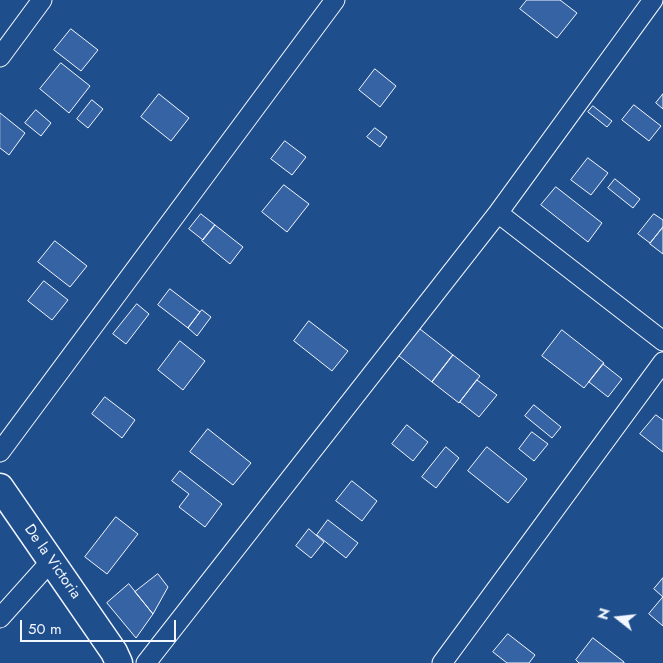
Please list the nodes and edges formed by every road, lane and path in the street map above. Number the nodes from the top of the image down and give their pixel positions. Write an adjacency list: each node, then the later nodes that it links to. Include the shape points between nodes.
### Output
1 (42, 0): 4 (street)
2 (335, 0): 8 (street)
3 (653, 0): 5 (street)
4 (0, 57)
5 (498, 213): 6 (street); 13 (street)
6 (663, 341)
7 (663, 362): 14 (street)
8 (0, 452)
9 (0, 487): 10 (main road, De la Victoria)
10 (51, 560): 11 (street); 12 (main road, De la Victoria)
11 (0, 618)
12 (120, 663)
13 (146, 663)
14 (442, 663)

